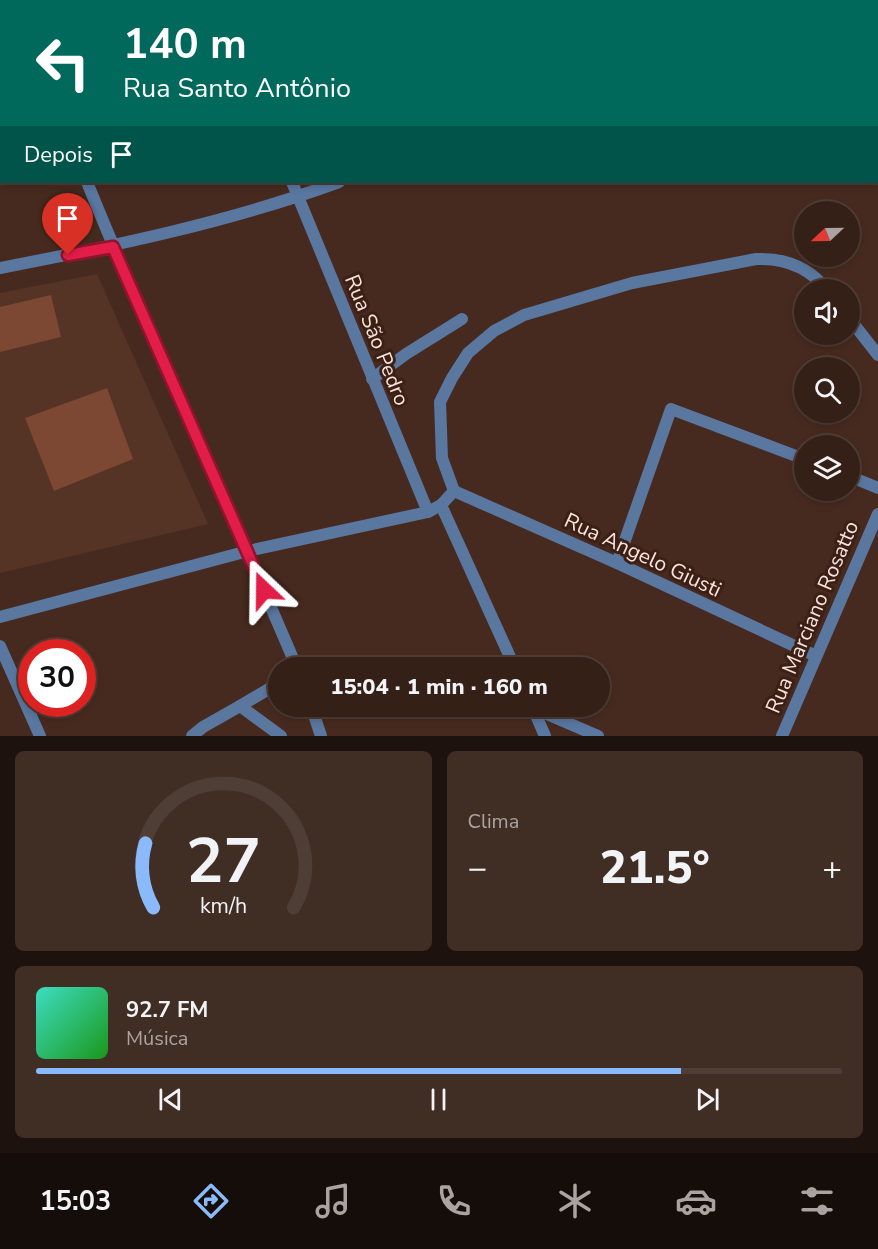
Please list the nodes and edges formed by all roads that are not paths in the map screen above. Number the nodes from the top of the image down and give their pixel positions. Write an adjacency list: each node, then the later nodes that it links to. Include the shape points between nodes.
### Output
1 (87, 183): 5 (street)
2 (292, 183): 4 (street, Rua São Pedro)
3 (336, 183): 4 (street)
4 (299, 196): 5 (street); 11 (street, Rua São Pedro)
5 (113, 247): 6 (street); 19 (street)
6 (0, 268)
7 (818, 279): 15 (street, via 797,265 756,259 632,283 524,315 494,331 468,353 441,402 442,458)
8 (462, 319): 11 (street)
9 (860, 332): 10 (street)
10 (878, 355)
11 (372, 378): 17 (street, Rua São Pedro)
12 (794, 455): 20 (street, via 671,409)
13 (860, 481): 14 (street)
14 (878, 488)
15 (454, 491): 16 (street); 20 (street, Rua Angelo Giusti)
16 (441, 505): 17 (street); 25 (street)
17 (428, 512): 19 (street)
18 (878, 514): 23 (street, Rua Marciano Rosatto)
19 (248, 551): 21 (street); 24 (street)
20 (617, 563): 23 (street, Rua Angelo Giusti)
21 (0, 617)
22 (0, 646): 31 (street)
23 (816, 656): 37 (street, Rua Marciano Rosatto)
24 (292, 657)
25 (510, 657)
26 (268, 689): 27 (street)
27 (240, 706): 32 (street); 33 (street)
28 (315, 717): 34 (street)
29 (537, 717): 35 (street)
30 (555, 717): 36 (street)
31 (40, 736)
32 (192, 736)
33 (281, 736)
34 (321, 736)
35 (545, 736)
36 (598, 736)
37 (782, 736)

